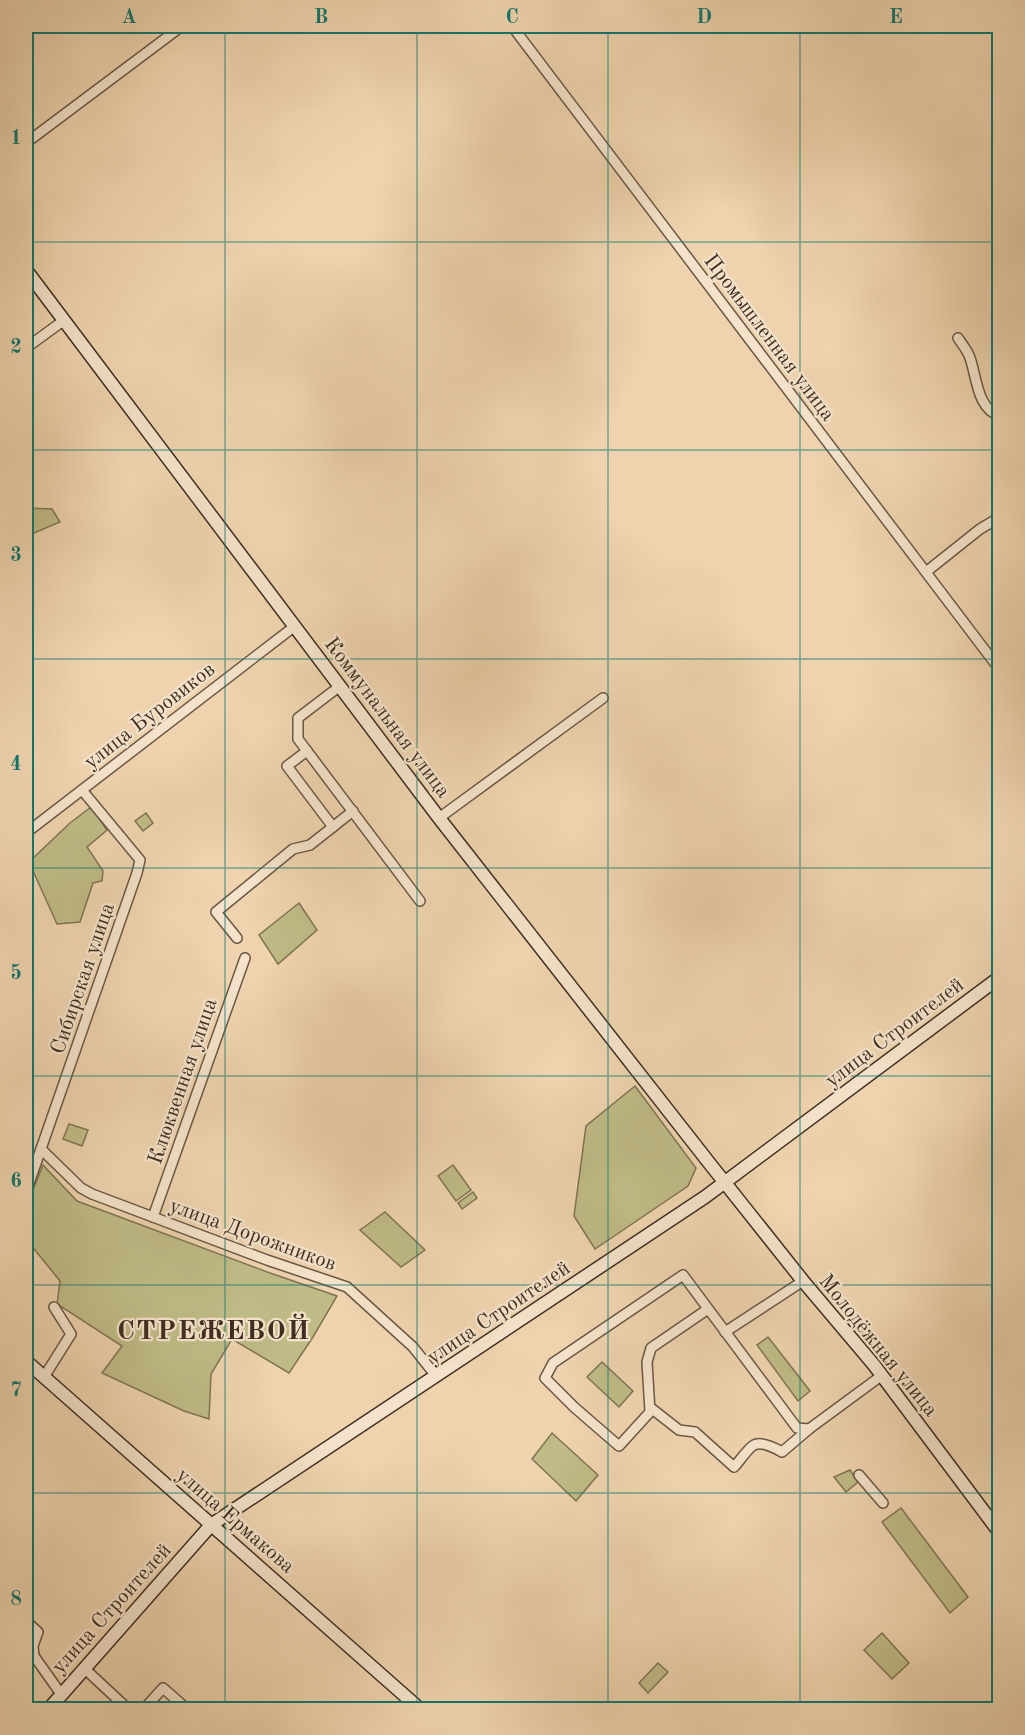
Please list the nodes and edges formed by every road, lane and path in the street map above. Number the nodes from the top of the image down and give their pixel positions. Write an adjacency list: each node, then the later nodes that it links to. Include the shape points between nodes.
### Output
1 (182, 26): 3 (street)
2 (512, 26): 10 (street, Промышленная улица)
3 (26, 143)
4 (26, 270): 5 (main road, Коммунальная улица)
5 (63, 321): 7 (street); 11 (main road, Коммунальная улица)
6 (958, 338): 8 (street, via 970,357 983,403)
7 (26, 348)
8 (999, 416)
9 (999, 520): 10 (street, via 980,529)
10 (926, 572): 12 (street, Промышленная улица)
11 (295, 626): 13 (main road, Коммунальная улица); 16 (street, улица Буровиков)
12 (999, 670)
13 (340, 686): 15 (street, via 298,718 298,739); 18 (main road, Коммунальная улица)
14 (603, 698): 18 (street)
15 (307, 751): 17 (street); 19 (street, via 287,766)
16 (82, 789): 20 (street, улица Буровиков); 25 (street, Сибирская улица, via 140,860)
17 (353, 811): 19 (street); 21 (street)
18 (440, 818): 26 (main road, Коммунальная улица)
19 (333, 827): 22 (street, via 310,845 293,849 216,912)
20 (26, 833)
21 (420, 902)
22 (237, 938)
23 (245, 958): 28 (street, Клюквенная улица)
24 (999, 977): 26 (main road, улица Строителей)
25 (42, 1149): 27 (street, Сибирская улица); 28 (street, улица Дорожников, via 81,1188)
26 (725, 1183): 31 (main road, Молодёжная улица); 36 (main road, улица Строителей)
27 (26, 1192)
28 (153, 1217): 36 (street, улица Дорожников, via 347,1287 412,1347)
29 (683, 1264): 30 (street)
30 (683, 1275): 33 (street); 39 (street, via 553,1363 545,1378 619,1446)
31 (803, 1281): 34 (street); 37 (main road, Молодёжная улица)
32 (54, 1307): 38 (street, via 70,1334)
33 (708, 1309): 34 (street); 39 (street, via 651,1348 646,1362)
34 (725, 1332): 40 (street, via 797,1428)
35 (26, 1361): 38 (main road, улица Ермакова)
36 (436, 1376): 43 (main road, улица Строителей)
37 (881, 1376): 40 (street); 44 (main road, Молодёжная улица)
38 (44, 1377): 43 (main road, улица Ермакова)
39 (651, 1408): 40 (street, via 679,1430 695,1432 734,1467 754,1445 782,1452)
40 (809, 1429)
41 (859, 1474): 42 (street)
42 (883, 1503)
43 (211, 1525): 46 (main road, улица Строителей); 52 (main road, улица Ермакова)
44 (999, 1533)
45 (26, 1620): 47 (street, via 38,1632 34,1656)
46 (84, 1668): 47 (main road, улица Строителей); 49 (street)
47 (61, 1694): 48 (main road, улица Строителей)
48 (48, 1710)
49 (129, 1710)
50 (144, 1710): 51 (street, via 163,1688)
51 (188, 1710)
52 (421, 1710)

